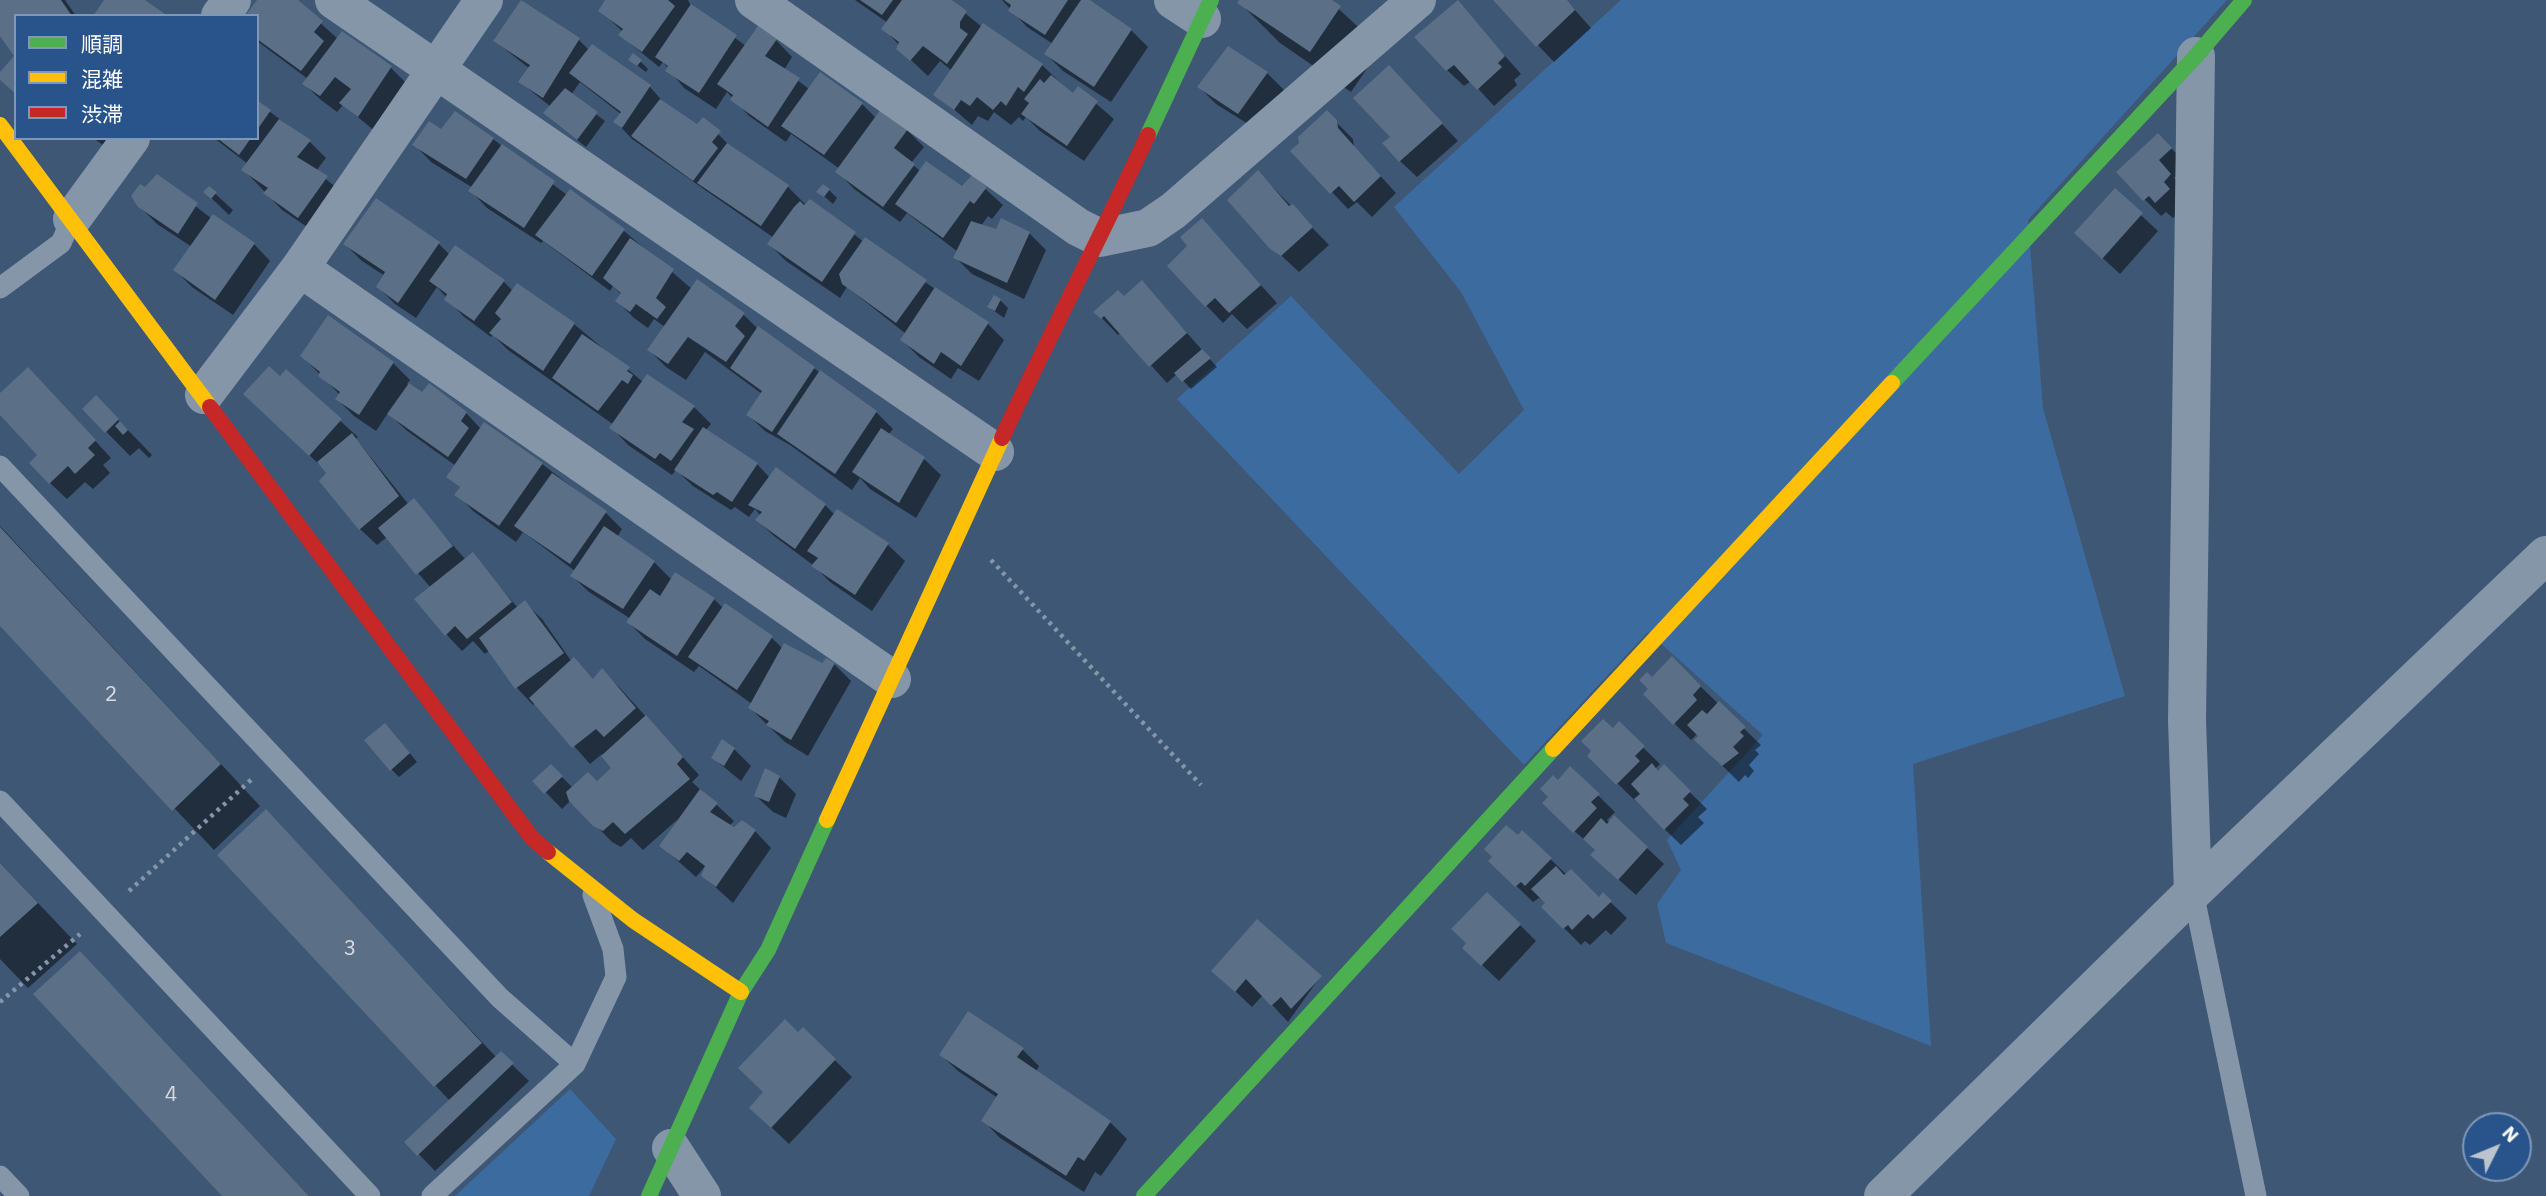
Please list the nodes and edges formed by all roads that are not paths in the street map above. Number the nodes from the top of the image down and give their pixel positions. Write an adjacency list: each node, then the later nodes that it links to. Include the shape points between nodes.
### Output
1 (334, 0): 8 (street)
2 (484, 0): 8 (street)
3 (754, 0): 12 (street)
4 (1417, 0): 12 (street, via 1173,211 1148,228)
5 (2244, 0): 7 (street)
6 (1196, 6): 12 (street)
7 (2196, 56): 22 (street, via 2187,720); 32 (street, via 1644,649)
8 (435, 70): 13 (street); 16 (street)
9 (0, 125): 11 (street)
10 (130, 140): 11 (street)
11 (72, 219): 14 (lane, via 61,243); 15 (street)
12 (1100, 238): 16 (street)
13 (300, 268): 15 (street); 19 (street)
14 (0, 288)
15 (204, 395): 21 (street, via 532,838)
16 (995, 452): 19 (street)
17 (0, 466): 24 (lane, via 500,998)
18 (2546, 555): 22 (street)
19 (892, 679): 23 (street, via 768,950)
20 (0, 801): 28 (lane)
21 (591, 890): 23 (street, via 689,961); 24 (lane, via 612,949 616,977)
22 (2193, 892): 33 (street); 34 (lane)
23 (741, 992): 25 (street)
24 (575, 1064): 29 (lane)
25 (671, 1148): 30 (street); 31 (street)
26 (0, 1176): 27 (lane)
27 (19, 1196)
28 (370, 1196)
29 (432, 1196)
30 (649, 1196)
31 (702, 1196)
32 (1144, 1196)
33 (1883, 1196)
34 (2256, 1196)

